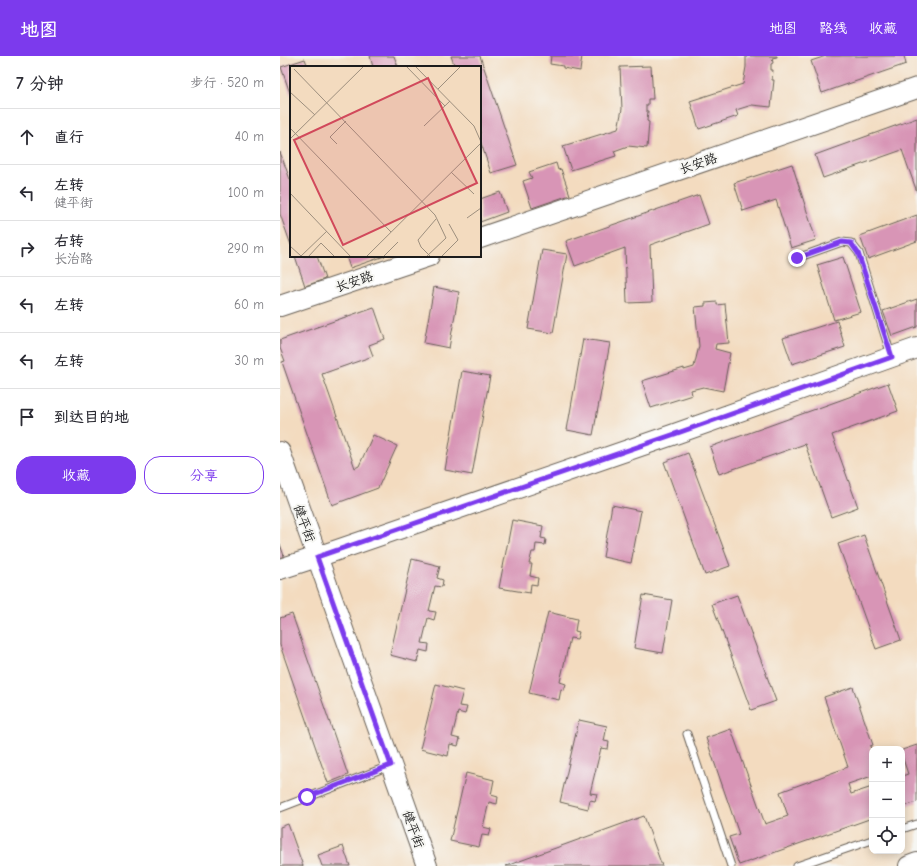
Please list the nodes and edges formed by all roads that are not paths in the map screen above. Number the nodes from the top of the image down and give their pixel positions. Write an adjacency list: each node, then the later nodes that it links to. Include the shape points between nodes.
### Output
1 (917, 88): 2 (street, 长安路)
2 (481, 238)
3 (426, 257): 5 (street, 长安路)
4 (797, 258): 7 (lane, via 842,242 851,243 858,253)
5 (280, 306)
6 (917, 348): 7 (street)
7 (892, 357): 9 (street)
8 (280, 452): 9 (street, 健平街)
9 (317, 557): 10 (street); 12 (street, 健平街)
10 (280, 569)
11 (687, 734): 19 (lane)
12 (391, 765): 13 (lane); 18 (street, 健平街)
13 (280, 808)
14 (917, 824): 15 (lane)
15 (905, 828)
16 (869, 841): 20 (lane)
17 (917, 863): 21 (street)
18 (427, 866)
19 (731, 866)
20 (797, 866)
21 (909, 866)

